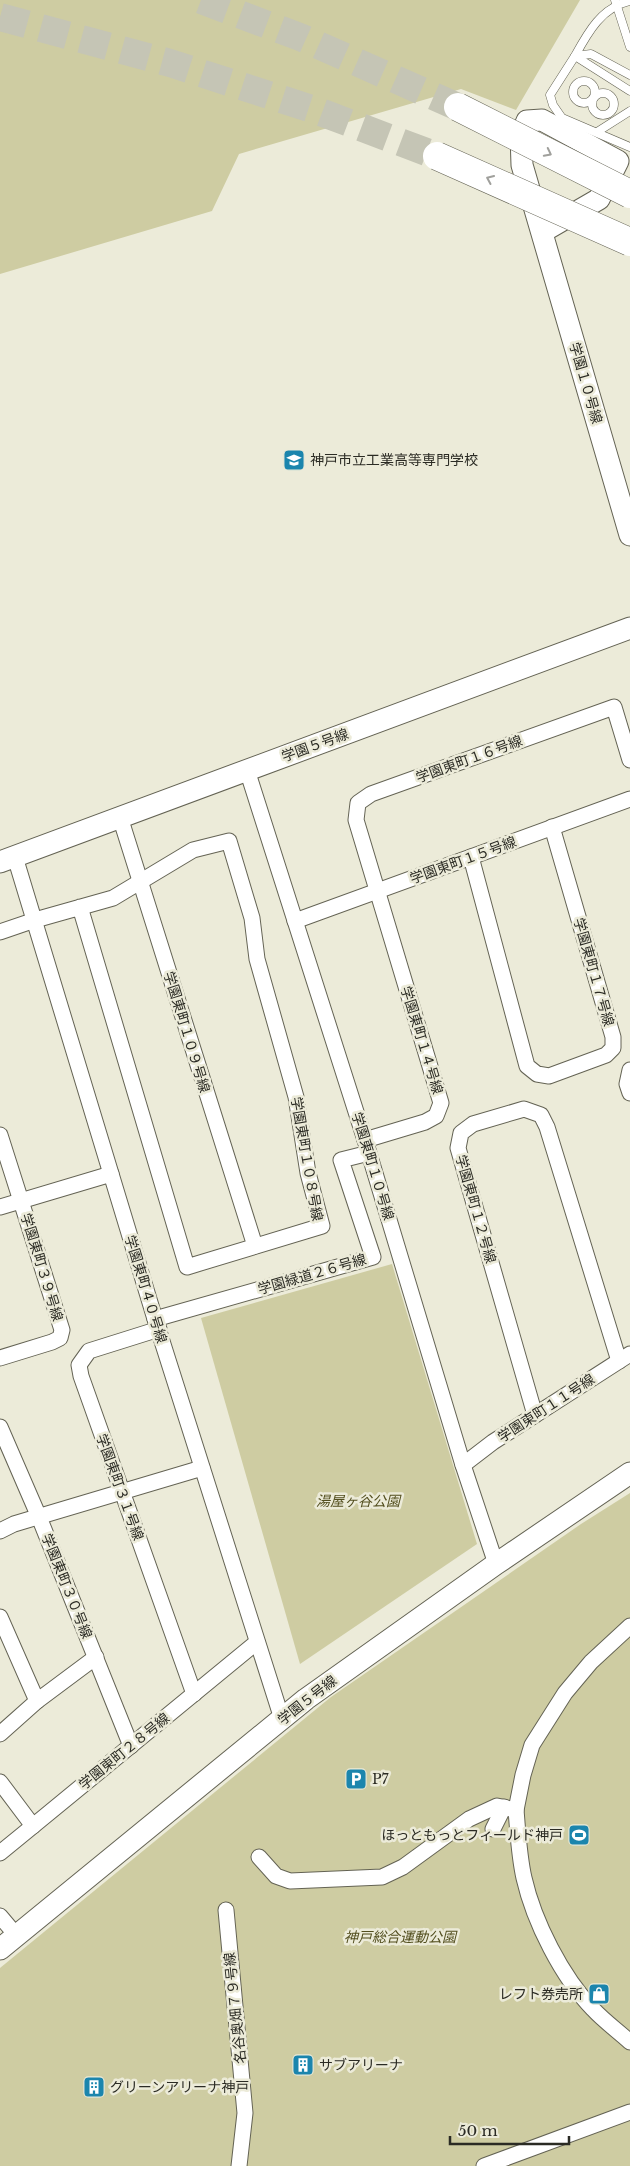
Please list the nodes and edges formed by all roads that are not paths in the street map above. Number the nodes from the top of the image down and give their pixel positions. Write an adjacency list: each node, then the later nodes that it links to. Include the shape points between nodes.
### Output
1 (630, 1): 2 (lane)
2 (616, 2): 3 (lane); 4 (lane, via 592,26)
3 (630, 47)
4 (575, 56): 5 (lane, via 590,54); 6 (lane); 8 (lane)
5 (630, 75)
6 (561, 78): 7 (lane); 11 (lane, via 550,95 553,105 562,118)
7 (574, 87): 7 (lane, via 573,94 578,102 588,103 594,97 594,90 587,82 580,82)
8 (630, 91)
9 (458, 107): 14 (highway, one-way to 14, bridge)
10 (630, 111): 11 (lane)
11 (597, 132): 12 (lane)
12 (628, 154): 15 (street, via 599,199); 15 (street, 学園１０号線, via 542,120 527,121 520,135 522,165)
13 (437, 156): 16 (highway, one-way to 13, bridge)
14 (630, 194)
15 (542, 232): 17 (street, 学園１０号線)
16 (630, 242)
17 (630, 535)
18 (630, 628): 20 (street, 学園５号線)
19 (630, 760): 27 (street, 学園東町１６号線, via 614,707 372,794 358,803 356,820)
20 (247, 770): 22 (street, 学園５号線); 30 (street, 学園東町１０号線)
21 (630, 799): 23 (street, 学園東町１５号線)
22 (120, 817): 25 (street, 学園５号線); 26 (street, 学園東町１０９号線)
23 (552, 828): 24 (street, 学園東町１５号線); 24 (street, 学園東町１７号線, via 613,1037 613,1048 606,1055 549,1076 537,1074 528,1066)
24 (471, 857): 27 (street, 学園東町１５号線)
25 (8, 859): 29 (street, 学園東町４０号線)
26 (140, 883): 28 (street, 学園東町１０８号線, via 113,898); 39 (street, 学園東町１０９号線); 39 (street, 学園東町１０８号線, via 193,850 229,841 252,918 257,959 296,1097 308,1173 322,1226)
27 (377, 892): 30 (street, 学園東町１５号線); 35 (street, 学園東町１４号線, via 441,1103 436,1116)
28 (80, 907): 29 (street, 学園東町１０８号線); 39 (street, 学園東町１０８号線, via 187,1267)
29 (35, 920): 31 (street, 学園東町１０８号線); 36 (street, 学園東町４０号線)
30 (295, 921): 35 (street, 学園東町１０号線)
31 (0, 932)
32 (630, 1070): 33 (street, via 627,1084)
33 (630, 1093)
34 (0, 1136): 37 (street, 学園東町３９号線)
35 (367, 1147): 40 (street, 学園緑道２６号線, via 341,1160 373,1257); 45 (street, 学園東町１０号線)
36 (111, 1174): 37 (street); 40 (street, 学園東町４０号線)
37 (21, 1201): 38 (street); 41 (street, 学園東町３９号線, via 62,1330 60,1338 52,1342)
38 (0, 1207)
39 (255, 1246)
40 (157, 1324): 46 (street, 学園東町４０号線); 48 (street, 学園東町３１号線, via 89,1351 79,1365)
41 (0, 1358)
42 (624, 1358): 43 (street, 学園東町１１号線); 43 (street, 学園東町１２号線, via 548,1126 541,1115 524,1109 473,1124 461,1133 458,1148)
43 (535, 1415): 45 (street, 学園東町１１号線)
44 (0, 1427): 49 (street, 学園東町３０号線)
45 (464, 1465): 51 (street, 学園東町１０号線)
46 (202, 1468): 48 (street); 54 (street, 学園東町４０号線)
47 (630, 1473): 51 (street, 学園５号線)
48 (122, 1492): 49 (street); 56 (street, 学園東町３１号線)
49 (39, 1517): 50 (street); 55 (street, 学園東町３０号線)
50 (0, 1532)
51 (496, 1564): 58 (street, 学園５号線)
52 (0, 1617): 57 (street)
53 (630, 1626): 62 (street, via 590,1662 565,1693 525,1755)
54 (257, 1642): 56 (street, 学園東町２８号線); 58 (street, 学園東町４０号線)
55 (96, 1657): 57 (street); 60 (street, 学園東町３０号線)
56 (194, 1694): 60 (street, 学園東町２８号線)
57 (37, 1701): 59 (street)
58 (282, 1719): 69 (street, 学園５号線)
59 (0, 1734)
60 (131, 1746): 63 (street, 学園東町２８号線)
61 (0, 1782): 63 (street)
62 (510, 1809): 64 (street); 66 (street, via 497,1806 469,1819 403,1867 382,1877 290,1881 276,1876); 71 (street, via 524,1879 536,1915 555,1954 583,1990 593,2009)
63 (33, 1826): 65 (street, 学園東町２８号線)
64 (493, 1829)
65 (0, 1853)
66 (259, 1857)
67 (226, 1910): 73 (street, 名谷奥畑７９号線, via 245,2113)
68 (0, 1916): 69 (street)
69 (16, 1936): 70 (street, 学園５号線)
70 (0, 1949)
71 (630, 2042)
72 (630, 2112): 74 (street)
73 (239, 2166)
74 (484, 2166)

